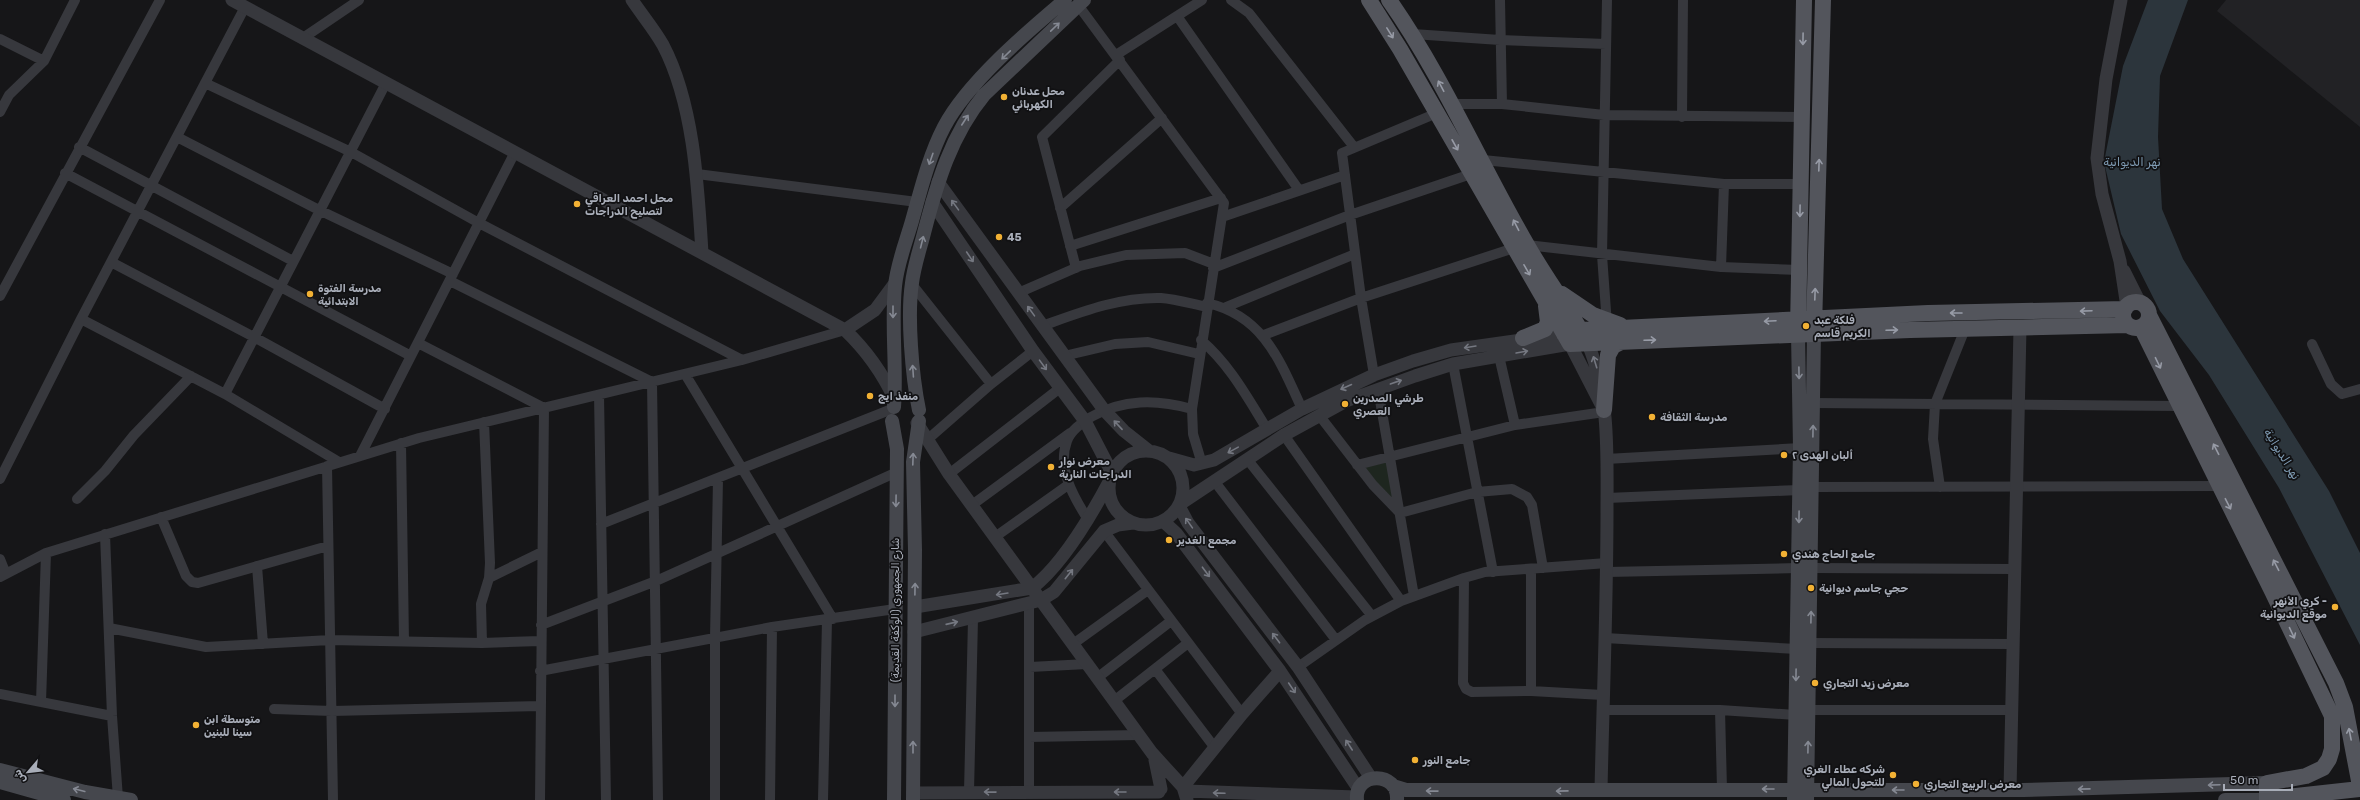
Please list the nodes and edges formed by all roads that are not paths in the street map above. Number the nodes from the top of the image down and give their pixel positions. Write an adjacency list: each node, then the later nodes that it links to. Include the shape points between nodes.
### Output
1 (160, 0): 36 (street)
2 (359, 0): 19 (street)
3 (632, 0): 43 (street, via 663,45 680,85)
4 (1202, 0): 17 (street)
5 (1231, 0): 37 (street, via 1249,13)
6 (1369, 0): 30 (main road, one-way to 30)
7 (1389, 0): 18 (main road)
8 (1500, 0): 21 (street)
9 (1607, 0): 22 (street)
10 (1683, 0): 32 (street)
11 (1804, 0): 33 (main road, one-way to 33)
12 (1823, 0): 86 (main road, one-way to 12)
13 (2121, 0): 82 (street, via 2106,79 2097,150 2102,194)
14 (71, 1): 24 (street)
15 (1076, 2): 23 (street); 46 (main road, شارع الجمهوري (الوكفة القديمة), one-way to 15, via 953,142 972,109); 52 (main road, شارع الجمهوري (الوكفة القديمة), one-way to 52, via 977,82 954,110 937,141)
16 (239, 3): 19 (street); 25 (street)
17 (1177, 16): 23 (street); 50 (street)
18 (1413, 34): 21 (street); 27 (main road, one-way to 18)
19 (303, 38): 26 (street)
20 (0, 39): 24 (street)
21 (1500, 40): 22 (street); 28 (street)
22 (1606, 44): 31 (street)
23 (1118, 57): 34 (street); 54 (street, via 1042,137)
24 (44, 61): 29 (street, via 9,95)
25 (205, 83): 35 (street); 38 (street)
26 (386, 83): 38 (street); 39 (street)
27 (1450, 104): 28 (street); 40 (main road)
28 (1502, 104): 31 (street)
29 (0, 112)
30 (1437, 113): 37 (street); 44 (main road, one-way to 44)
31 (1604, 115): 32 (street); 41 (street)
32 (1682, 117): 33 (street)
33 (1801, 117): 48 (main road)
34 (1162, 118): 51 (street); 54 (street)
35 (177, 137): 49 (street); 55 (street)
36 (79, 147): 42 (street); 49 (street)
37 (1354, 147): 45 (street, via 1342,153)
38 (351, 152): 55 (street); 59 (street)
39 (515, 152): 59 (street); 62 (street)
40 (1483, 160): 41 (street); 61 (main road, one-way to 40)
41 (1604, 172): 47 (street); 64 (street)
42 (65, 173): 56 (street); 77 (street)
43 (697, 174): 52 (street); 62 (street)
44 (1471, 174): 57 (street); 61 (main road)
45 (1345, 175): 50 (street); 57 (street)
46 (938, 182): 53 (main road, شارع الجمهوري (الوكفة القديمة)); 76 (street, one-way to 46)
47 (1724, 184): 48 (street); 68 (street)
48 (1801, 184): 70 (main road, one-way to 70)
49 (151, 186): 56 (street); 65 (street)
50 (1299, 190): 58 (street)
51 (1221, 198): 58 (street, via 1224,203); 60 (street)
52 (917, 202): 73 (main road, شارع الجمهوري (الوكفة القديمة))
53 (932, 202): 74 (main road, شارع الجمهوري (الوكفة القديمة), one-way to 53); 100 (street, one-way to 100)
54 (1060, 208): 60 (street)
55 (319, 210): 65 (street); 72 (street)
56 (137, 213): 66 (street); 75 (street)
57 (1350, 215): 63 (street); 67 (street)
58 (1222, 217): 67 (street)
59 (479, 223): 72 (street); 105 (street)
60 (1070, 246): 69 (street)
61 (1520, 247): 64 (street); 71 (main road); 78 (street); 79 (main road, one-way to 79)
62 (702, 253): 90 (street)
63 (1355, 254): 78 (street); 81 (street)
64 (1602, 255): 68 (street); 84 (street)
65 (293, 261): 75 (street)
66 (111, 262): 83 (street); 92 (street)
67 (1213, 266): 69 (street, via 1185,253 1126,254); 80 (street)
68 (1721, 267): 70 (street)
69 (1076, 268): 76 (street)
70 (1800, 270): 87 (main road)
71 (1546, 277): 84 (main road, via 1568,299); 93 (main road)
72 (451, 278): 98 (street); 110 (street)
73 (895, 283): 90 (street, via 875,310); 122 (main road, شارع الجمهوري (الوكفة القديمة), one-way to 122)
74 (911, 283): 111 (street); 129 (main road, شارع الجمهوري (الوكفة القديمة), one-way to 74, via 913,365)
75 (281, 286): 92 (street); 102 (street)
76 (1018, 293): 85 (street, one-way to 76)
77 (0, 296)
78 (1361, 298): 91 (street); 108 (street)
79 (1545, 301): 94 (main road, via 1548,314 1545,329); 95 (main road)
80 (1207, 305): 81 (street); 85 (street, via 1162,298 1133,300 1102,305); 96 (street)
81 (1226, 307): 91 (street)
82 (2135, 314): 86 (main road, one-way to 86, via 1928,313); 88 (main road); 120 (main road, one-way to 120); 133 (main road)
83 (81, 319): 109 (street); 155 (street)
84 (1607, 325): 87 (main road, one-way to 84, via 1634,328); 93 (main road)
85 (1042, 326): 103 (street)
86 (1815, 326): 87 (main road); 89 (main road, one-way to 89); 117 (main road)
87 (1798, 327): 97 (main road, one-way to 87); 140 (main road, one-way to 140)
88 (2020, 328): 89 (main road); 119 (street)
89 (1965, 329): 118 (street)
90 (845, 330): 105 (street); 122 (street, via 862,346)
91 (1264, 335): 125 (street)
92 (254, 337): 115 (street); 123 (street)
93 (1584, 337): 95 (main road); 97 (main road); 127 (street, one-way to 93, via 1598,373)
94 (1523, 338): 95 (street); 108 (street, one-way to 108, via 1451,350)
95 (1566, 339): 104 (street, one-way to 95); 127 (street)
96 (1201, 340): 101 (street); 134 (street, via 1231,370)
97 (1623, 341): 127 (main road, via 1613,346 1608,355)
98 (418, 343): 102 (street); 121 (street)
99 (2312, 344): 114 (street, via 2331,384 2342,394)
100 (1033, 351): 111 (street); 112 (street, one-way to 112)
101 (1199, 354): 103 (street, via 1148,342 1115,344); 124 (street)
102 (411, 356): 123 (street)
103 (1064, 356): 126 (street)
104 (1499, 356): 106 (street); 132 (street)
105 (742, 360): 107 (street)
106 (1453, 364): 113 (street, one-way to 106); 137 (street)
107 (685, 374): 110 (street); 151 (street)
108 (1374, 375): 125 (street, one-way to 125)
109 (191, 376): 115 (street); 164 (street, via 134,434 105,471)
110 (652, 382): 116 (street); 166 (street)
111 (991, 384): 138 (street)
112 (1060, 388): 130 (street); 153 (street)
113 (1378, 389): 128 (street); 143 (street)
114 (2360, 389)
115 (224, 394): 147 (street)
116 (599, 395): 121 (street); 174 (street)
117 (1813, 403): 118 (street); 162 (main road, one-way to 117)
118 (1935, 404): 119 (street); 160 (street, via 1933,439)
119 (2018, 406): 120 (street); 161 (street)
120 (2179, 406): 133 (main road)
121 (544, 408): 131 (street); 180 (street)
122 (894, 408): 129 (main road, via 906,400 911,402); 129 (main road, via 895,425 905,430 911,429); 151 (street); 152 (main road, شارع الجمهوري (الوكفة القديمة), via 898,448)
123 (384, 409): 142 (street)
124 (1192, 409): 126 (street, via 1148,401); 148 (street, via 1193,434)
125 (1302, 409): 134 (street)
126 (1104, 410): 130 (street); 141 (street, one-way to 126, via 1124,431)
127 (1604, 411): 132 (street); 146 (street)
128 (1319, 415): 136 (street); 149 (street)
129 (918, 420): 138 (street); 204 (main road, شارع الجمهوري (الوكفة القديمة), one-way to 129, via 913,462)
130 (1085, 421): 135 (street); 154 (street)
131 (484, 422): 139 (street); 192 (street)
132 (1515, 425): 137 (street)
133 (2196, 426): 159 (main road); 195 (main road, one-way to 133)
134 (1267, 429): 148 (street, one-way to 148, via 1234,450)
135 (1072, 432): 158 (street, via 1067,441 1064,458); 167 (street)
136 (1284, 435): 145 (street); 201 (street)
137 (1466, 436): 143 (street); 163 (street)
138 (927, 440): 153 (street)
139 (401, 444): 142 (street); 218 (street)
140 (1800, 448): 146 (street); 162 (main road)
141 (1148, 450): 144 (street); 154 (street, via 1127,456)
142 (360, 456): 147 (street)
143 (1390, 456): 149 (street); 169 (street)
144 (1169, 458): 148 (street, via 1181,463); 168 (street, via 1182,477 1184,492)
145 (1247, 459): 157 (street); 206 (street)
146 (1606, 459): 165 (street)
147 (339, 462): 150 (street)
148 (1202, 464)
149 (1357, 465): 169 (street)
150 (327, 466): 170 (street); 179 (street)
151 (741, 468): 156 (street); 175 (street)
152 (897, 472): 175 (street); 205 (main road, شارع الجمهوري (الوكفة القديمة), one-way to 205)
153 (949, 474): 167 (street)
154 (1111, 476): 171 (street); 173 (street, via 1112,502 1120,515)
155 (0, 479)
156 (718, 479): 166 (street); 182 (street)
157 (1214, 482): 168 (street); 217 (street)
158 (1068, 485): 171 (street); 178 (street)
159 (2220, 486): 161 (street); 198 (main road, one-way to 198)
160 (1940, 487): 161 (street); 162 (street)
161 (2015, 487): 189 (street)
162 (1806, 488): 165 (street); 187 (main road)
163 (1477, 492): 169 (street); 185 (street, via 1512,489 1527,497 1532,505); 190 (street)
164 (77, 498)
165 (1607, 498): 186 (street)
166 (655, 504): 174 (street); 194 (street)
167 (972, 505): 178 (street)
168 (1179, 505): 172 (street); 231 (street, one-way to 168, via 1188,523)
169 (1400, 513): 199 (street)
170 (162, 517): 177 (street); 184 (street, via 186,576 192,582 198,583)
171 (1087, 518): 196 (street, via 1048,576)
172 (1163, 521): 173 (street, via 1148,525); 234 (street, one-way to 234, via 1176,533)
173 (1133, 523): 176 (street)
174 (601, 524): 202 (street)
175 (777, 528): 182 (street); 207 (street)
176 (1104, 531): 197 (street); 200 (street, one-way to 176, via 1054,592)
177 (105, 534): 181 (street); 212 (street)
178 (995, 537): 196 (street)
179 (328, 546): 184 (street); 216 (street)
180 (542, 552): 192 (street); 210 (street)
181 (46, 553): 191 (street); 240 (street)
182 (716, 555): 194 (street); 214 (street)
183 (0, 559): 191 (street)
184 (257, 566): 223 (street)
185 (1543, 568): 186 (street); 188 (street)
186 (1607, 568): 187 (street); 215 (street)
187 (1805, 568): 189 (street); 222 (main road, one-way to 187); 227 (main road)
188 (1532, 569): 190 (street); 236 (street)
189 (2014, 569): 225 (street)
190 (1493, 572): 193 (street)
191 (3, 575)
192 (489, 578): 220 (street, via 481,604)
193 (1464, 578): 199 (street); 236 (street, via 1463,683 1466,689 1472,692)
194 (656, 581): 202 (street); 226 (street)
195 (2286, 584): 198 (main road); 261 (main road, one-way to 195, via 2345,707)
196 (1032, 588): 200 (street); 204 (street, one-way to 204)
197 (1148, 590): 209 (street); 224 (street)
198 (2272, 591): 259 (main road, one-way to 259, via 2332,716 2333,735 2329,759 2323,768 2306,776)
199 (1414, 596): 201 (street)
200 (1041, 600): 203 (street); 224 (street)
201 (1401, 601): 206 (street)
202 (602, 602): 210 (street); 228 (street)
203 (1029, 605): 208 (street); 230 (street)
204 (915, 607): 213 (main road, شارع الجمهوري (الوكفة القديمة))
205 (895, 609): 207 (street); 255 (main road, شارع الجمهوري (الوكفة القديمة), one-way to 255)
206 (1372, 616): 217 (street)
207 (830, 619): 211 (street); 280 (street)
208 (973, 619): 213 (street, one-way to 208); 266 (street)
209 (1171, 621): 221 (street); 235 (street)
210 (541, 624): 219 (street)
211 (772, 627): 214 (street); 279 (street)
212 (109, 628): 223 (street, via 206,647); 249 (street)
213 (914, 632): 256 (main road, شارع الجمهوري (الوكفة القديمة), one-way to 213)
214 (714, 638): 226 (street); 278 (street)
215 (1605, 638): 227 (street); 238 (street)
216 (330, 640): 218 (street); 223 (street); 246 (street)
217 (1336, 640): 231 (street)
218 (404, 641): 220 (street)
219 (540, 641): 220 (street); 233 (street)
220 (482, 643)
221 (1188, 643): 232 (street); 248 (street)
222 (1810, 643): 225 (street); 247 (main road)
223 (263, 644)
224 (1073, 644): 229 (street)
225 (2012, 644): 245 (street)
226 (657, 649): 228 (street); 277 (street)
227 (1797, 649): 247 (main road, one-way to 247)
228 (603, 658): 233 (street); 276 (street)
229 (1087, 664): 230 (street); 235 (street)
230 (1030, 667): 251 (street)
231 (1298, 667): 257 (street, one-way to 231)
232 (1155, 668): 239 (street); 252 (street)
233 (540, 671): 241 (street)
234 (1280, 671): 248 (street); 270 (street, one-way to 270)
235 (1098, 678): 239 (street)
236 (1531, 691): 238 (street)
237 (0, 694): 240 (street)
238 (1603, 695): 243 (street)
239 (1114, 700): 250 (street)
240 (41, 702): 249 (street)
241 (540, 706): 246 (street); 275 (street)
242 (274, 710): 246 (street)
243 (1602, 710): 244 (street); 263 (street)
244 (1720, 710): 247 (street); 262 (street)
245 (2011, 710): 247 (street); 264 (street)
246 (332, 711): 274 (street)
247 (1802, 712): 269 (main road)
248 (1242, 714): 252 (street)
249 (112, 716): 272 (street)
250 (1139, 736): 251 (street); 253 (street)
251 (1030, 737): 267 (street)
252 (1215, 748): 265 (street)
253 (1152, 753): 265 (street); 268 (street, via 1160,775)
254 (0, 770): 272 (main road, one-way to 254, via 85,792)
255 (894, 770): 256 (main road); 281 (main road, شارع الجمهوري (الوكفة القديمة))
256 (913, 770): 271 (main road, شارع الجمهوري (الوكفة القديمة))
257 (1371, 778): 260 (main road, via 1383,778); 270 (main road)
258 (0, 782): 273 (main road)
259 (2267, 783): 264 (main road, one-way to 264); 284 (main road)
260 (1393, 786): 263 (main road, one-way to 260, via 1406,790); 282 (main road)
261 (2360, 788): 284 (main road)
262 (1722, 789): 263 (main road); 269 (main road, one-way to 262)
263 (1601, 790)
264 (2010, 790): 269 (main road, one-way to 269)
265 (1184, 791): 268 (street, via 1172,782); 270 (street, one-way to 265)
266 (969, 792): 267 (street, one-way to 266); 271 (street)
267 (1029, 793): 268 (street, one-way to 267)
268 (1160, 794)
269 (1801, 794)
270 (1357, 795)
271 (913, 797)
272 (124, 799)
273 (64, 800)
274 (333, 800)
275 (540, 800)
276 (606, 800)
277 (658, 800)
278 (715, 800)
279 (770, 800)
280 (823, 800)
281 (894, 800)
282 (1396, 800)
283 (2225, 800): 284 (main road)
284 (2267, 800)

